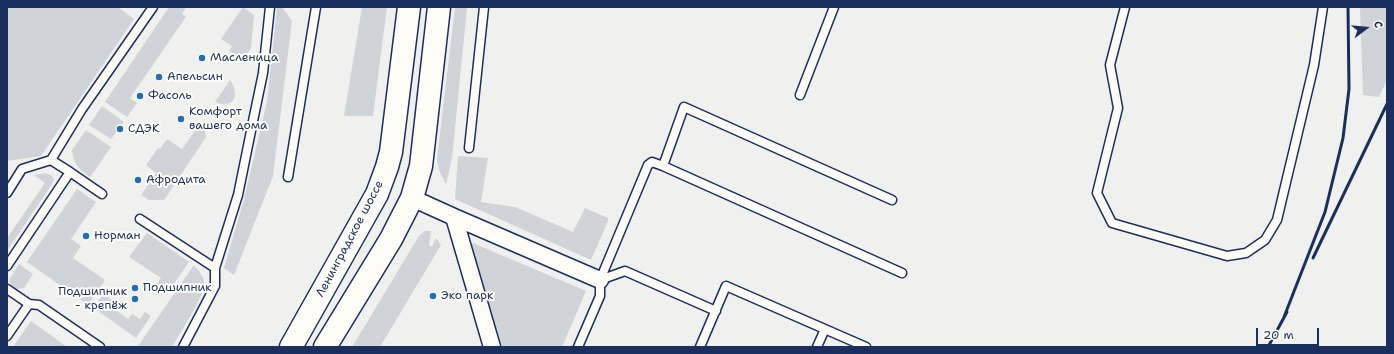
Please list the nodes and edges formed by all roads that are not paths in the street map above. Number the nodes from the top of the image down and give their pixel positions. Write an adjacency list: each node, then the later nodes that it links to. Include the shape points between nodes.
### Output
1 (153, 7): 12 (lane, via 82,109)
2 (270, 7): 23 (lane, via 263,73 254,121 238,195)
3 (316, 7): 15 (lane)
4 (409, 7): 33 (main road, Ленинградское шоссе, via 387,167 377,194)
5 (439, 7): 18 (main road, via 421,166)
6 (484, 7): 11 (lane)
7 (834, 7): 10 (lane)
8 (1125, 7): 9 (lane, via 1110,65 1118,108 1097,193 1112,223 1227,256 1246,253 1265,240 1277,220 1314,65)
9 (1323, 7)
10 (800, 94)
11 (469, 148)
12 (51, 160): 14 (lane); 16 (lane, via 22,169)
13 (663, 166): 19 (lane, via 684,107); 24 (lane); 25 (lane, via 652,162 648,165)
14 (70, 172): 17 (lane); 22 (lane)
15 (288, 177)
16 (7, 192)
17 (102, 194)
18 (412, 198): 20 (street); 34 (main road, via 391,239)
19 (892, 200)
20 (454, 217): 25 (street); 35 (street)
21 (140, 219): 23 (lane)
22 (7, 266)
23 (215, 268): 32 (lane, via 215,286)
24 (902, 273)
25 (600, 280): 28 (lane, via 625,271); 36 (lane, via 600,296)
26 (7, 289): 27 (lane)
27 (29, 304): 30 (lane); 31 (lane, via 39,305)
28 (716, 311): 29 (lane, via 726,286); 37 (lane)
29 (825, 329): 38 (lane); 39 (lane)
30 (7, 336)
31 (100, 347)
32 (183, 347)
33 (291, 347)
34 (325, 347)
35 (492, 347)
36 (578, 347)
37 (700, 347)
38 (817, 347)
39 (866, 347)

